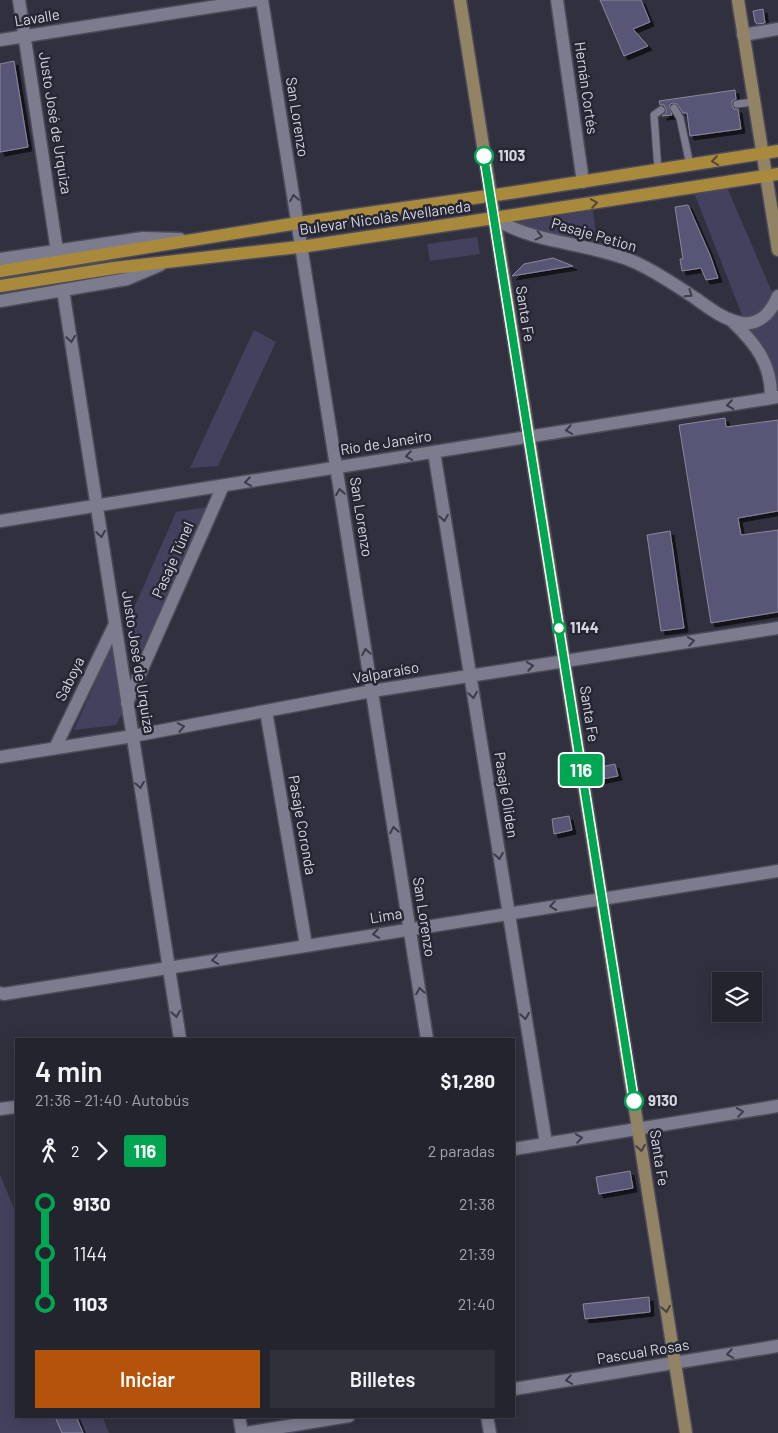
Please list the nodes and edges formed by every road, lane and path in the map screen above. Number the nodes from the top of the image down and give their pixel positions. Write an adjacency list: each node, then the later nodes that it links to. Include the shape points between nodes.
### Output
1 (20, 0): 9 (street, Justo José de Urquiza)
2 (256, 0): 9 (street, Lavalle)
3 (262, 0): 23 (street, San Lorenzo, one-way to 3)
4 (460, 0): 21 (main road, Santa Fe)
5 (557, 0): 20 (street, Hernán Cortés)
6 (738, 0): 8 (main road)
7 (778, 29): 8 (street)
8 (743, 35): 11 (main road)
9 (25, 36): 10 (street, Lavalle); 27 (street, Justo José de Urquiza)
10 (0, 40)
11 (754, 102): 12 (lane); 16 (main road)
12 (737, 104)
13 (660, 110): 18 (lane, via 654,115)
14 (686, 111): 17 (lane, via 676,110)
15 (778, 151): 16 (main road, Bulevar Nicolás Avellaneda)
16 (763, 153): 17 (main road, Bulevar Nicolás Avellaneda, one-way to 17); 19 (main road)
17 (690, 165): 18 (main road, Bulevar Nicolás Avellaneda)
18 (658, 170): 20 (main road, Bulevar Nicolás Avellaneda)
19 (772, 175): 22 (main road, Bulevar Nicolás Avellaneda, one-way to 19); 26 (main road)
20 (583, 182): 21 (main road, Bulevar Nicolás Avellaneda)
21 (490, 196): 22 (main road, Santa Fe); 23 (main road, Bulevar Nicolás Avellaneda)
22 (494, 218): 25 (main road, Bulevar Nicolás Avellaneda); 35 (street, Pasaje Petion, one-way to 35, via 505,226 528,234 632,261); 37 (main road, Santa Fe)
23 (298, 223): 24 (main road, Bulevar Nicolás Avellaneda); 25 (street, San Lorenzo)
24 (195, 239): 27 (street, Bulevar Nicolás Avellaneda, via 143,238); 30 (main road)
25 (301, 246): 29 (main road, Bulevar Nicolás Avellaneda); 39 (street, San Lorenzo)
26 (778, 250)
27 (57, 251): 28 (street, Bulevar Nicolás Avellaneda)
28 (0, 259)
29 (166, 262): 31 (main road); 32 (street, Bulevar Nicolás Avellaneda, via 127,278)
30 (0, 271)
31 (0, 286)
32 (63, 290): 34 (street, Bulevar Nicolás Avellaneda); 41 (street, Justo José de Urquiza, one-way to 41)
33 (778, 296): 35 (street, via 769,314 760,320)
34 (0, 301)
35 (732, 321): 36 (street, Pasaje Petion, via 750,339 765,364)
36 (774, 398): 37 (street, Río de Janeiro, one-way to 37)
37 (528, 437): 38 (street, Río de Janeiro); 45 (main road, Santa Fe)
38 (434, 452): 39 (street, Río de Janeiro, one-way to 39); 46 (street, Pasaje Oliden, one-way to 46)
39 (336, 468): 40 (street, Río de Janeiro, one-way to 40); 47 (street, San Lorenzo, one-way to 39)
40 (223, 486): 41 (street, Río de Janeiro); 48 (street, Pasaje Túnel)
41 (97, 506): 42 (street, Río de Janeiro); 43 (street, Justo José de Urquiza, one-way to 43)
42 (0, 522)
43 (115, 624): 48 (street, Justo José de Urquiza); 51 (street, Saboya)
44 (778, 628): 45 (street, Valparaíso, one-way to 44)
45 (564, 660): 46 (street, Valparaíso, one-way to 45); 54 (main road, Santa Fe)
46 (470, 675): 47 (street, Valparaíso); 55 (street, Pasaje Oliden, one-way to 55)
47 (372, 691): 49 (street, Valparaíso); 56 (street, San Lorenzo, one-way to 47)
48 (128, 703): 50 (street, Justo José de Urquiza)
49 (266, 711): 50 (street, Valparaíso, one-way to 49); 57 (street, Pasaje Coronda)
50 (133, 736): 51 (street, Valparaíso); 58 (street, Justo José de Urquiza, one-way to 58)
51 (55, 748): 52 (street, Valparaíso)
52 (0, 757)
53 (778, 871): 54 (street, Lima)
54 (602, 899): 55 (street, Lima, one-way to 55); 65 (main road, Santa Fe)
55 (509, 913): 56 (street, Lima); 66 (street, Pasaje Oliden, one-way to 66)
56 (410, 929): 57 (street, Lima, one-way to 57); 61 (street, San Lorenzo, one-way to 56)
57 (306, 945): 58 (street, Lima, one-way to 58)
58 (169, 967): 59 (street, Lima); 60 (street, Justo José de Urquiza, one-way to 60)
59 (0, 993)
60 (180, 1038)
61 (427, 1038)
62 (778, 1106): 65 (street, one-way to 62)
63 (15, 1107): 64 (street)
64 (0, 1109)
65 (638, 1129): 66 (street, one-way to 65); 69 (main road, Santa Fe, one-way to 69)
66 (546, 1143): 67 (street)
67 (515, 1149)
68 (778, 1346): 69 (street, Pascual Rosas, one-way to 69)
69 (675, 1363): 70 (street, Pascual Rosas, one-way to 70); 77 (main road, Santa Fe)
70 (515, 1389)
71 (239, 1418): 74 (street)
72 (337, 1418): 75 (street)
73 (487, 1418): 76 (street)
74 (242, 1433)
75 (246, 1433)
76 (490, 1433)
77 (686, 1433)

